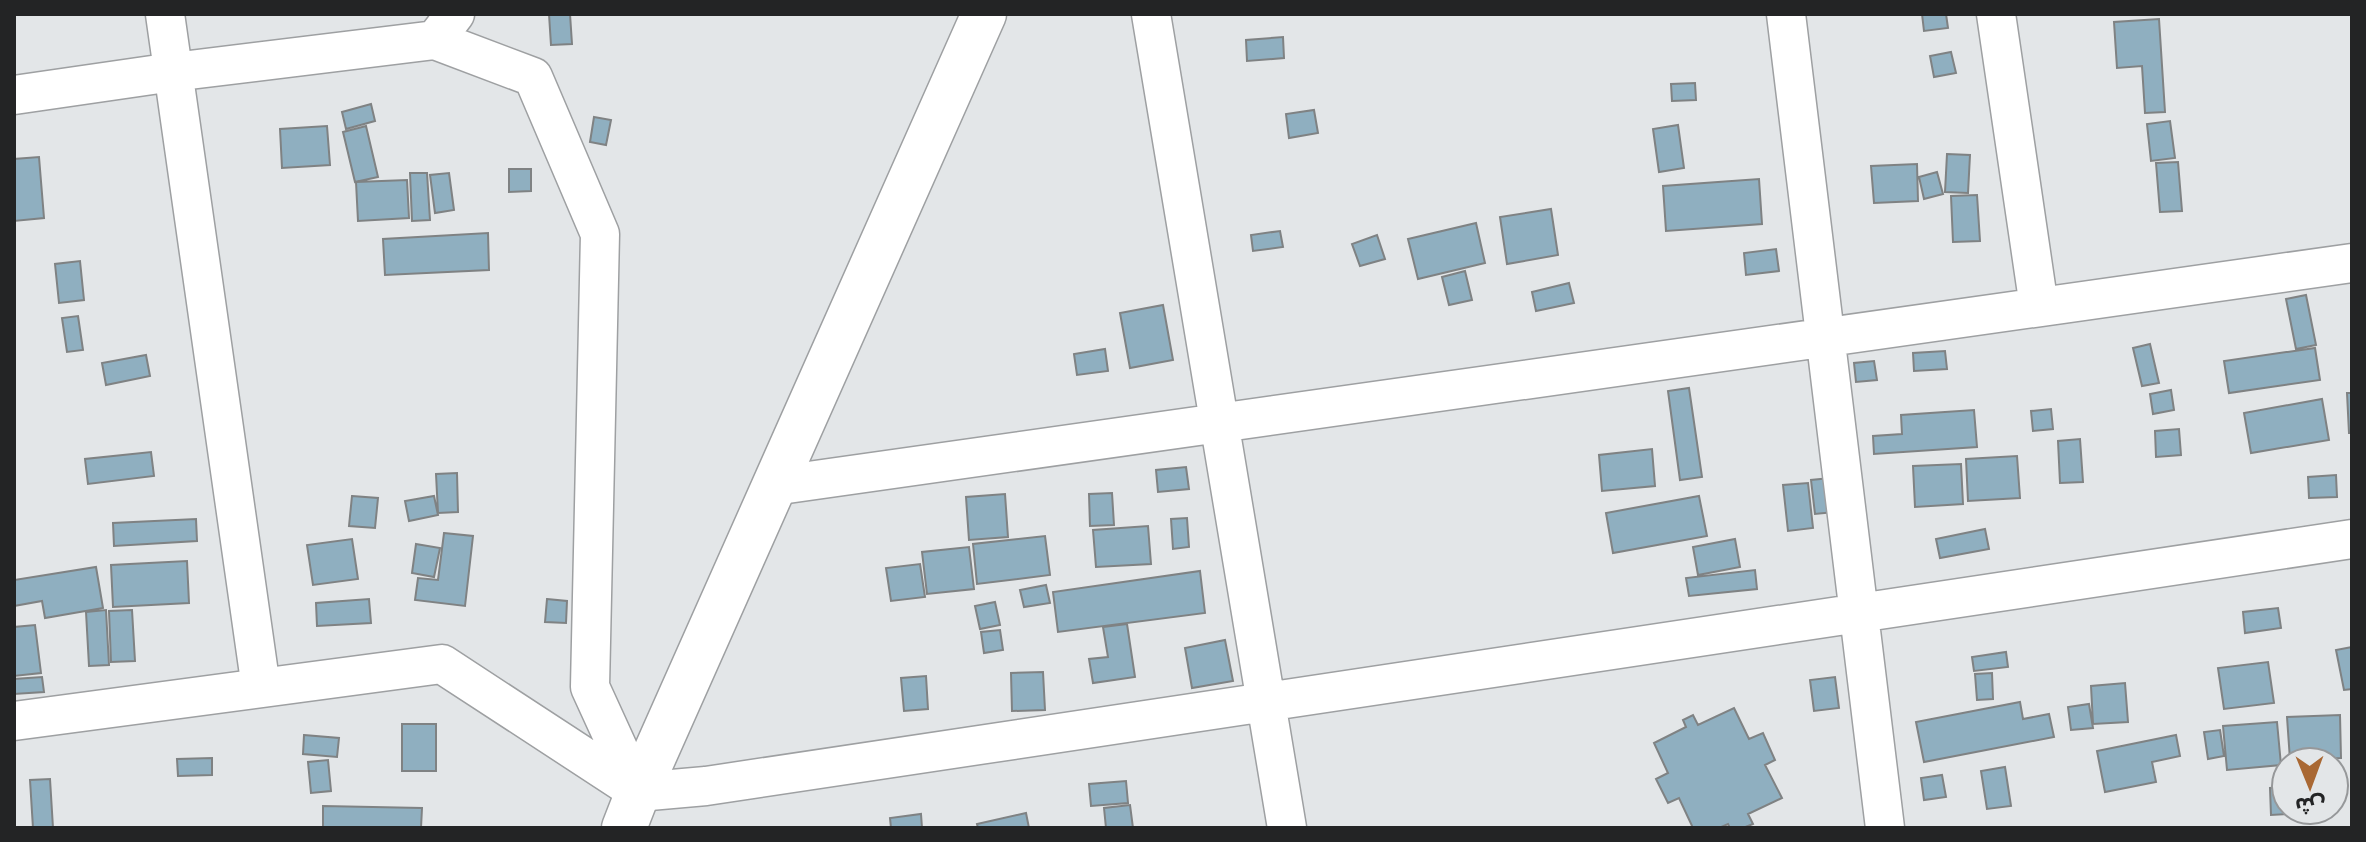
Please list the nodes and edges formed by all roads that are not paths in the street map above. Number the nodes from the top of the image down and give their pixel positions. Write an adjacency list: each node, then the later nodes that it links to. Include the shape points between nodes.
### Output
1 (165, 14): 7 (street)
2 (984, 14): 13 (main road)
3 (1151, 14): 12 (street)
4 (1786, 14): 11 (street)
5 (1996, 14): 10 (street)
6 (445, 27): 7 (street); 19 (street, via 533,77 600,234 590,687)
7 (173, 72): 8 (street); 16 (street)
8 (14, 95)
9 (2352, 263): 10 (street)
10 (2039, 307): 11 (street)
11 (1825, 337): 12 (street); 15 (street)
12 (1219, 423): 13 (street); 17 (street)
13 (773, 486): 19 (main road)
14 (2352, 539): 15 (street)
15 (1859, 613): 17 (street); 21 (street)
16 (261, 688): 18 (street); 19 (street, via 442,664)
17 (1266, 702): 19 (street, via 706,786); 20 (street)
18 (14, 721)
19 (631, 810)
20 (1287, 828)
21 (1885, 828)

